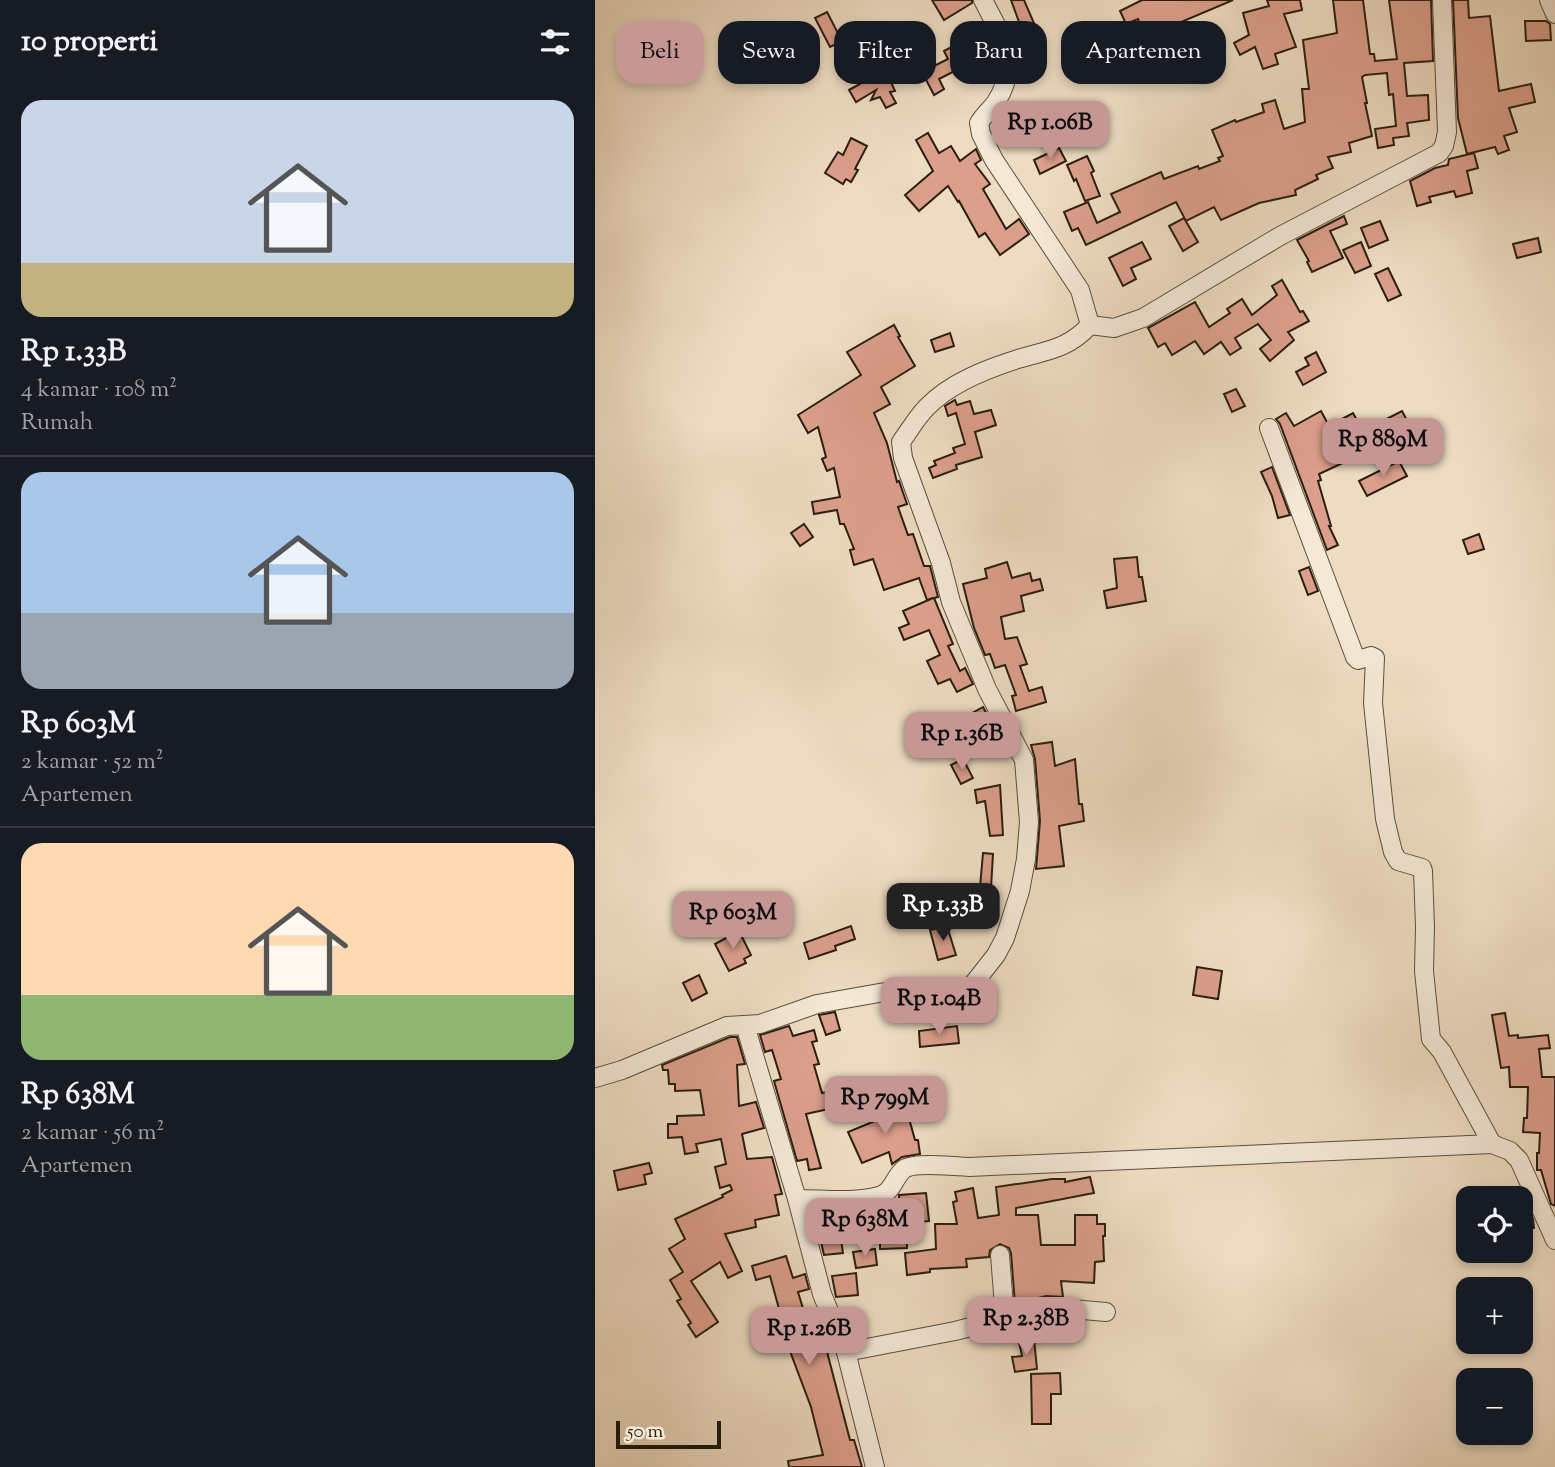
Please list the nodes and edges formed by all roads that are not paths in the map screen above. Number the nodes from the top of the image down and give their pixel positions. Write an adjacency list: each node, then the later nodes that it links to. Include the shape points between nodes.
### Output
1 (983, 0): 5 (street, via 1009,57 996,101 979,123 981,134 1080,290)
2 (1442, 0): 5 (street, via 1447,132 1439,153 1280,236 1143,318 1114,328)
3 (1549, 0): 4 (street)
4 (1555, 14)
5 (1090, 324): 7 (street, via 1078,338 1058,349 1016,360 950,388 926,408 901,442 951,602 987,689 1024,760 1029,822 1026,859 1001,946 977,981 955,995 896,990 817,1004)
6 (1269, 428): 9 (street, via 1355,657 1375,658 1373,703 1385,823 1396,858 1423,871 1424,967 1431,1040)
7 (745, 1025): 8 (street, via 727,1026); 10 (street)
8 (595, 1078)
9 (1492, 1144): 10 (street, via 915,1166 902,1171 883,1195); 11 (street, via 1519,1160)
10 (797, 1199): 15 (street, via 822,1294)
11 (1555, 1240)
12 (1000, 1255): 14 (street)
13 (1106, 1312): 14 (street, via 1048,1307)
14 (1005, 1319): 15 (street)
15 (846, 1352): 16 (street)
16 (874, 1467)

